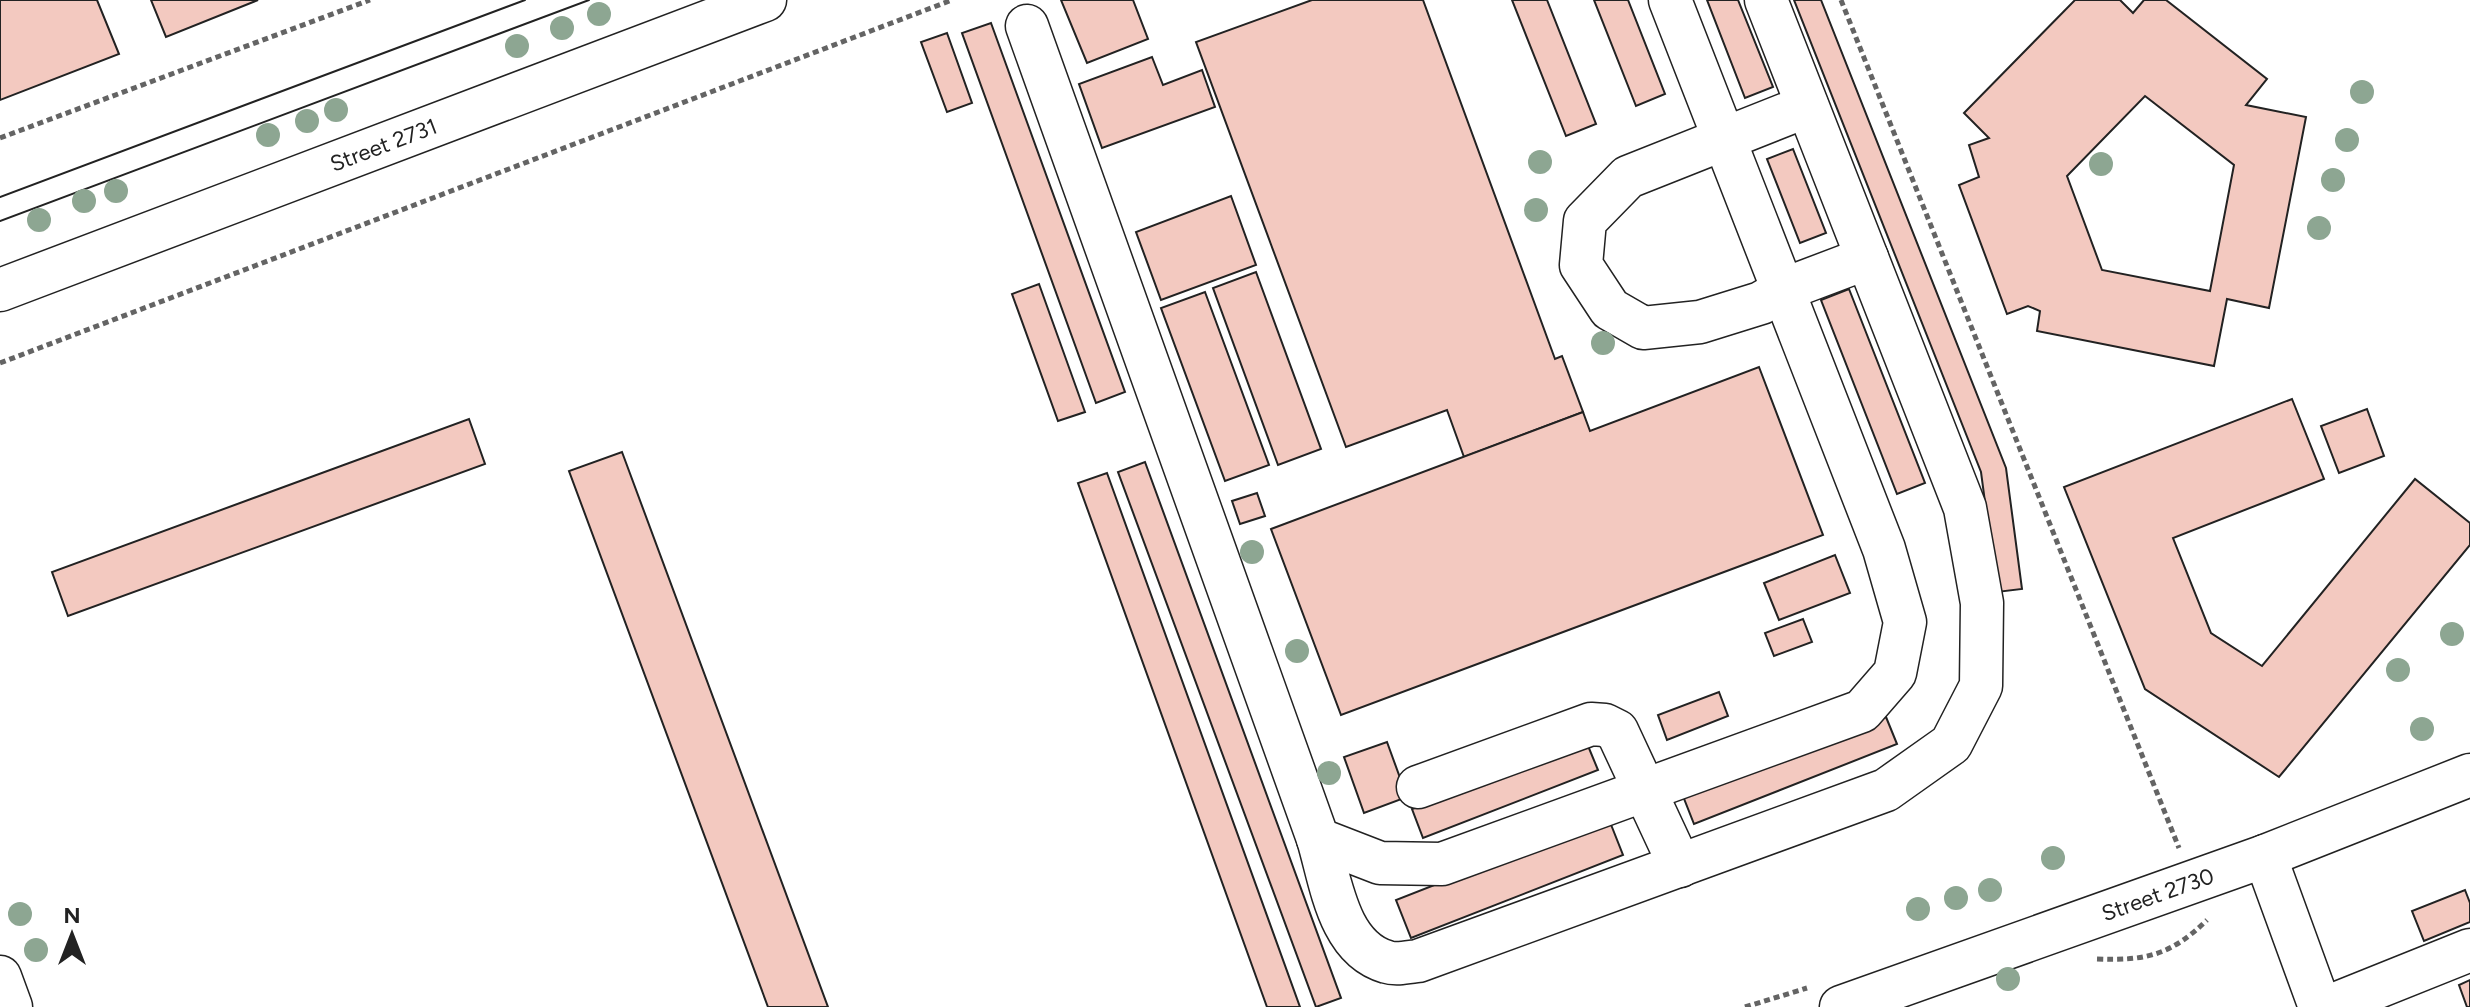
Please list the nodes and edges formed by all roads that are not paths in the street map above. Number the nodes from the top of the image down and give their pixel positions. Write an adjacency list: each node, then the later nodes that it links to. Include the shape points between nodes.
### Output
1 (765, 0): 9 (street, Street 2731)
2 (1670, 0): 6 (street)
3 (1766, 0): 5 (street)
4 (1027, 26): 13 (street)
5 (1807, 106): 6 (street); 7 (street)
6 (1727, 138): 8 (street); 8 (street, via 1628,177 1585,221 1581,265 1610,309 1643,328 1700,322 1761,303)
7 (1867, 258): 8 (street); 15 (street, via 1965,508 1982,603 1981,686 1951,744 1886,790)
8 (1785, 289): 12 (street, via 1884,549 1905,622 1895,673 1862,711)
9 (0, 290)
10 (2470, 775): 14 (street, Street 2730)
11 (1418, 787): 12 (street, via 1591,724 1617,731)
12 (1647, 789): 13 (street, via 1442,864 1380,863); 15 (street)
13 (1318, 839): 15 (street, via 1339,908 1358,948 1390,964 1418,961)
14 (2265, 856): 19 (street, Street 2730); 20 (street)
15 (1680, 866)
16 (2470, 950): 21 (street)
17 (0, 977): 18 (street)
18 (11, 1007)
19 (1841, 1007)
20 (2320, 1007)
21 (2328, 1007)

